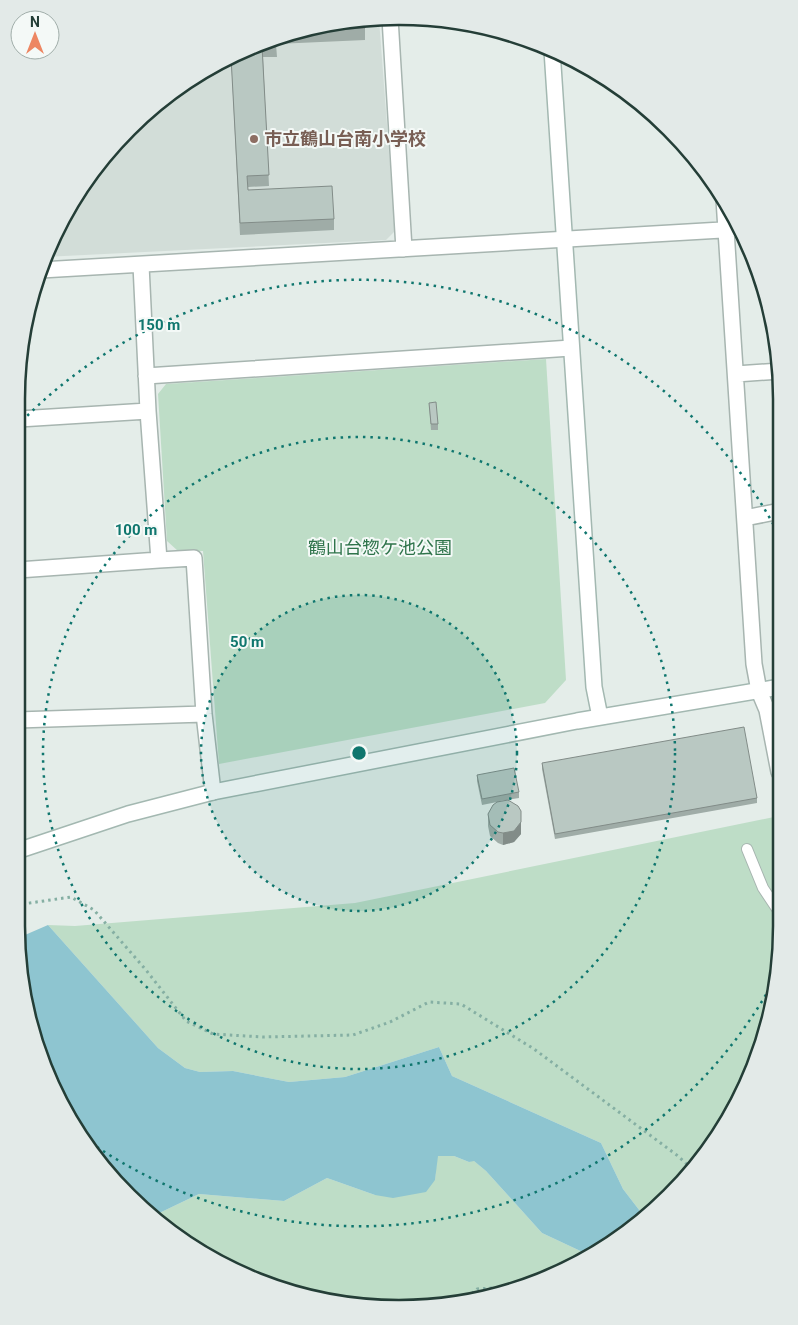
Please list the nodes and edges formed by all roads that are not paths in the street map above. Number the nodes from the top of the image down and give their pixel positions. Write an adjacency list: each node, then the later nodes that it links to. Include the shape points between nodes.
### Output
1 (390, 25): 6 (street)
2 (553, 58): 5 (street)
3 (733, 230): 5 (street)
4 (733, 232): 11 (street)
5 (564, 239): 6 (street); 9 (street)
6 (404, 249): 7 (street)
7 (141, 265): 8 (street); 12 (street)
8 (48, 270)
9 (571, 348): 12 (street); 22 (street, via 594,687)
10 (772, 372): 11 (street)
11 (736, 374): 16 (street)
12 (146, 376): 13 (street)
13 (148, 411): 14 (street); 17 (street)
14 (25, 419)
15 (773, 513): 16 (street)
16 (745, 518): 20 (street, via 754,664)
17 (159, 560): 18 (street); 21 (street, via 194,558)
18 (25, 570)
19 (773, 688): 20 (street)
20 (759, 691): 22 (street); 24 (street, via 767,710)
21 (204, 714): 23 (street); 25 (street)
22 (600, 717): 25 (street)
23 (25, 720)
24 (773, 741)
25 (213, 792): 26 (street, via 128,814)
26 (25, 847)
27 (747, 849): 28 (lane, via 763,888)
28 (773, 903)

